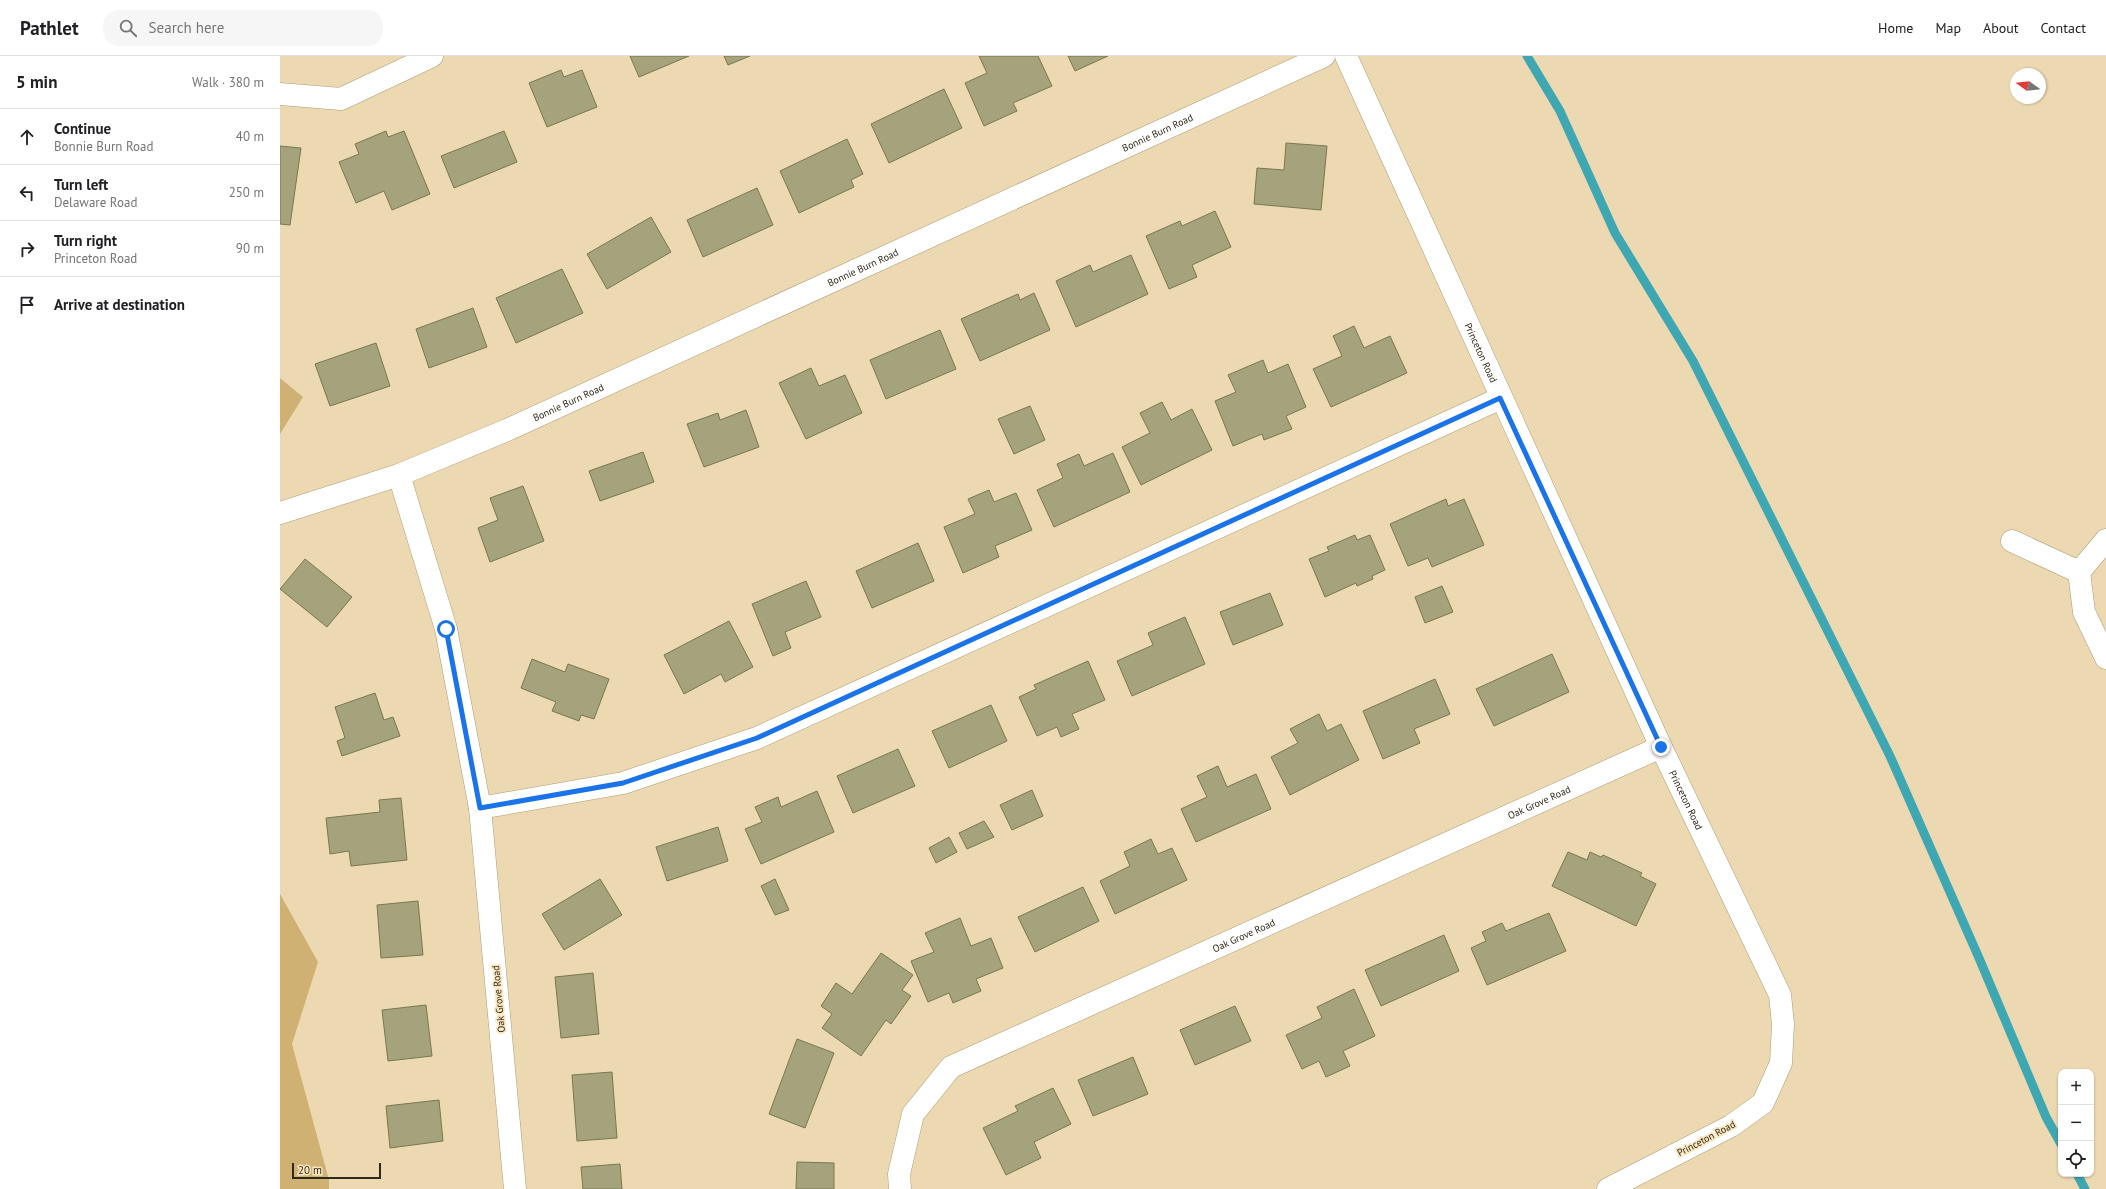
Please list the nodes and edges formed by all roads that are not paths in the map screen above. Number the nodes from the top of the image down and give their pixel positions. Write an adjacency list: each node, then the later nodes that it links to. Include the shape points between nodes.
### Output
1 (432, 56): 4 (street, via 341,99)
2 (1324, 56): 6 (street, Bonnie Burn Road, via 507,430)
3 (1346, 56): 5 (street, Princeton Road)
4 (280, 94)
5 (1500, 398): 12 (street, Princeton Road); 13 (street, via 757,738 623,783)
6 (399, 475): 7 (street, Bonnie Burn Road); 13 (street, via 446,629)
7 (280, 513)
8 (2106, 540): 10 (street)
9 (2012, 541): 10 (street)
10 (2079, 572): 11 (street, via 2084,612)
11 (2106, 658)
12 (1661, 747): 15 (street, Oak Grove Road, via 951,1067 913,1114 899,1174); 16 (street, Princeton Road, via 1780,995 1783,1024 1781,1063 1763,1103 1731,1126)
13 (480, 808): 14 (street, Oak Grove Road)
14 (516, 1189)
15 (900, 1189)
16 (1608, 1189)

